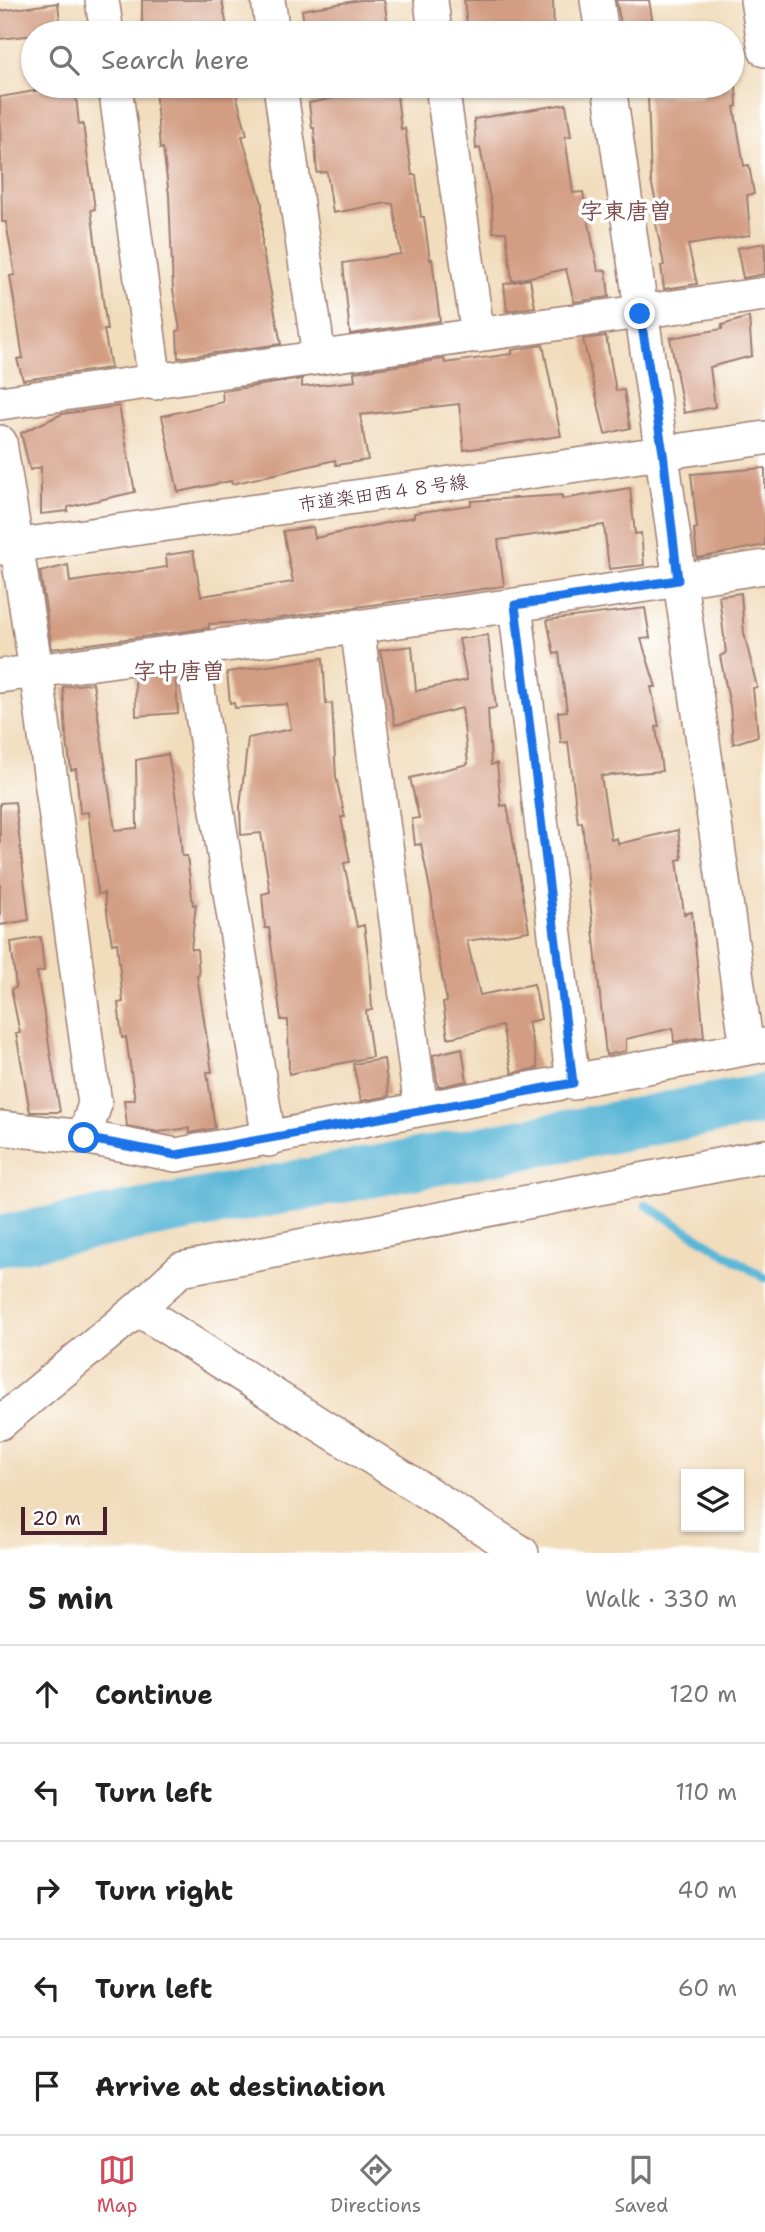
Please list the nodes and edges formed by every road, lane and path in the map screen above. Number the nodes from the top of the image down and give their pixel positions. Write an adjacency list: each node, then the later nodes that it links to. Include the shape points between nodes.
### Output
1 (102, 0): 6 (street)
2 (268, 0): 7 (street)
3 (431, 0): 8 (street)
4 (597, 0): 9 (street)
5 (757, 0): 10 (street)
6 (105, 21)
7 (271, 21)
8 (434, 21)
9 (600, 21)
10 (765, 50)
11 (117, 98): 19 (street)
12 (282, 98): 18 (street)
13 (444, 98): 17 (street)
14 (611, 98): 16 (street)
15 (765, 294): 16 (street)
16 (640, 314): 17 (street); 23 (street)
17 (478, 337): 18 (street)
18 (319, 356): 19 (street)
19 (155, 383): 20 (street)
20 (0, 403)
21 (765, 438): 23 (street, 市道楽田西４８号線)
22 (0, 442): 24 (street)
23 (663, 453): 24 (street, 市道楽田西４８号線); 26 (street)
24 (8, 547): 30 (street)
25 (765, 567): 26 (street)
26 (678, 580): 27 (street); 32 (street)
27 (515, 605): 28 (street); 33 (street)
28 (357, 626): 29 (street); 34 (street)
29 (192, 651): 30 (street); 37 (street)
30 (36, 670): 31 (street); 36 (street, via 95,1104)
31 (0, 676)
32 (756, 1047): 33 (street)
33 (573, 1083): 34 (street)
34 (421, 1109): 37 (street)
35 (0, 1128): 36 (street)
36 (84, 1138): 37 (street, via 176,1155)
37 (269, 1140)
38 (765, 1156): 39 (street, via 181,1269)
39 (138, 1309): 40 (street); 41 (street)
40 (0, 1423)
41 (522, 1553)

